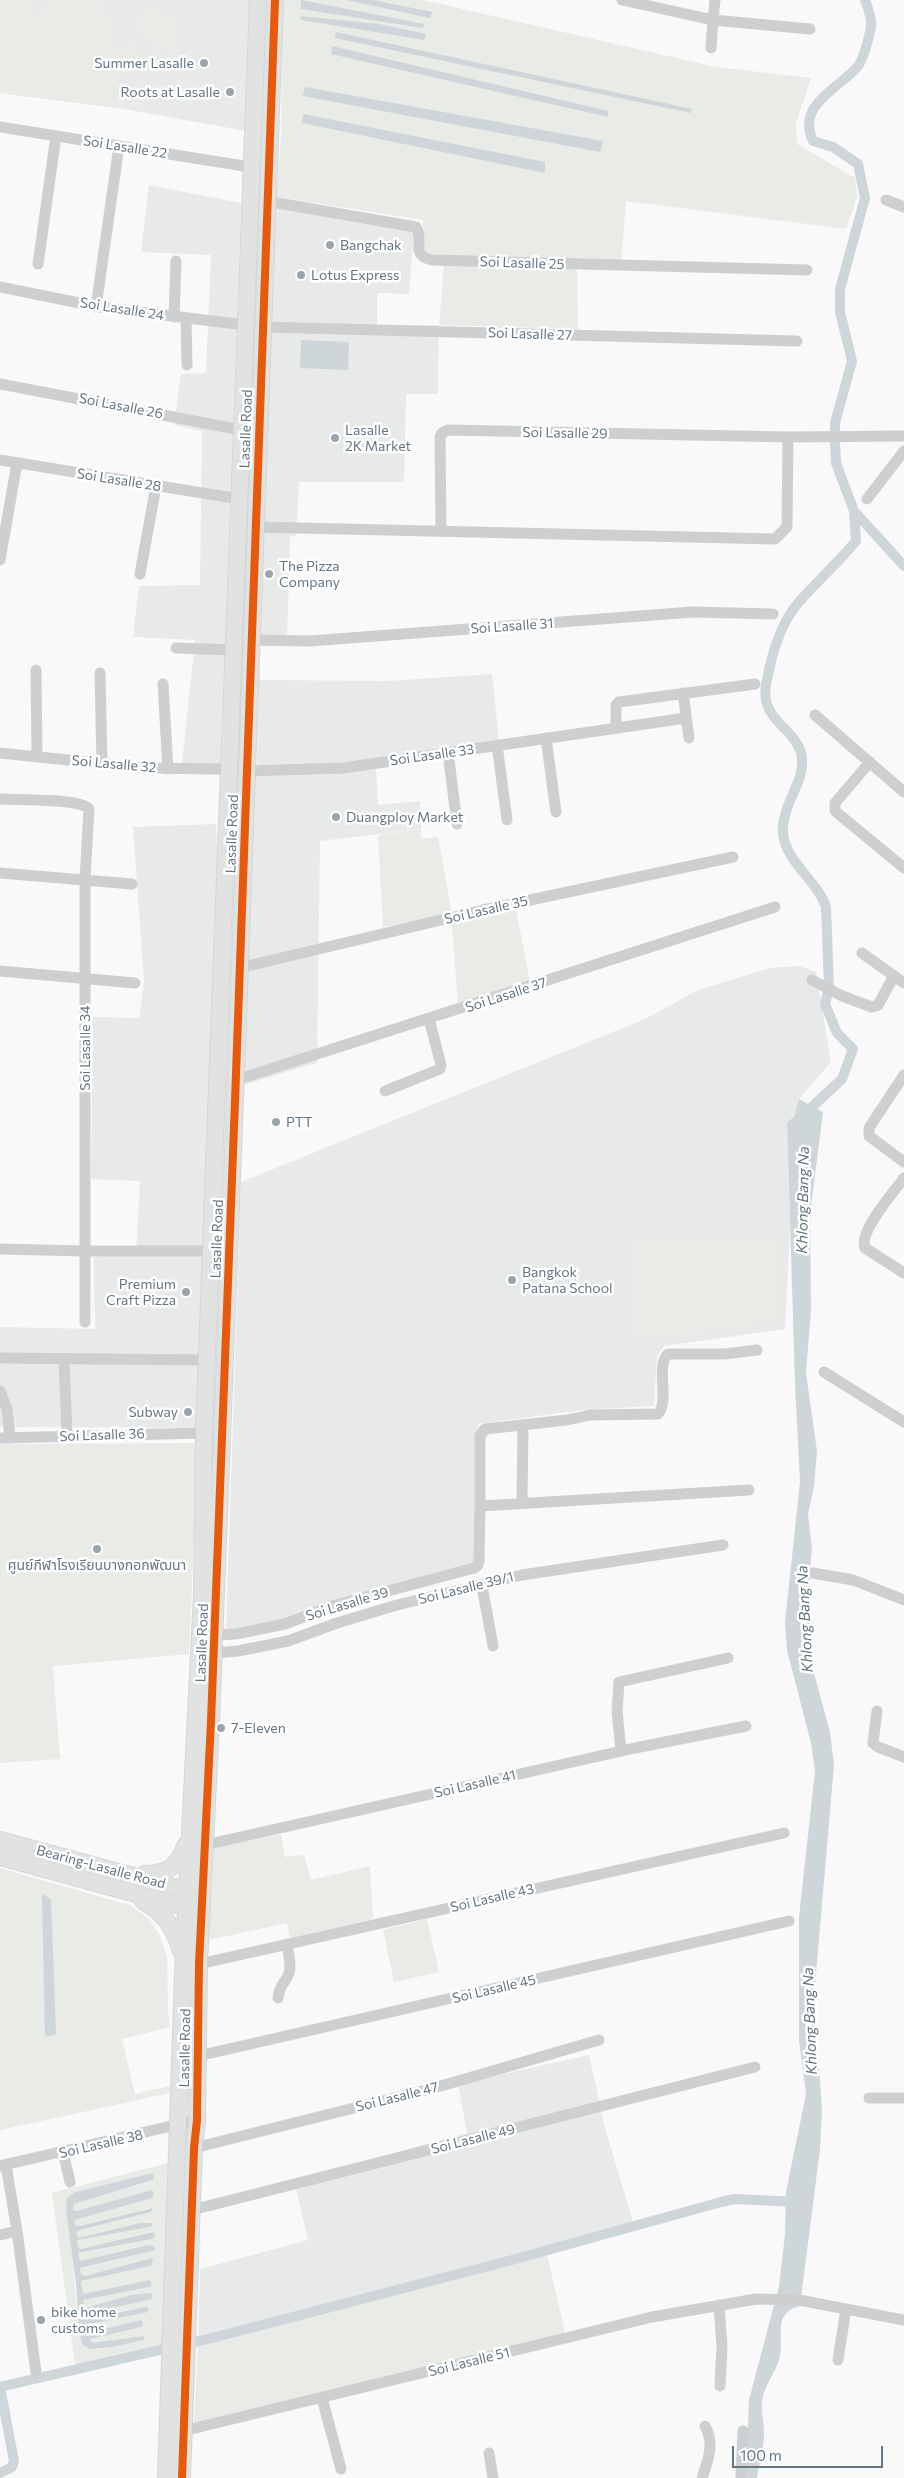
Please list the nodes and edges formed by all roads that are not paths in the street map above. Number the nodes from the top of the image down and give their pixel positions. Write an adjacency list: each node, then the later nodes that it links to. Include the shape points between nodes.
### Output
1 (258, 0): 7 (street, Lasalle Road)
2 (275, 0): 7 (street, Lasalle Road)
3 (622, 0): 5 (street)
4 (715, 0): 6 (street)
5 (647, 2): 6 (street)
6 (713, 20): 8 (street); 9 (street)
7 (266, 23): 13 (street, Lasalle Road); 15 (street, Lasalle Road)
8 (810, 29)
9 (711, 48)
10 (0, 127): 11 (street, Soi Lasalle 22)
11 (56, 136): 12 (street, Soi Lasalle 22); 18 (street)
12 (119, 146): 13 (street, Soi Lasalle 22); 21 (street)
13 (250, 168): 23 (street, Lasalle Road)
14 (886, 200): 16 (street)
15 (266, 201): 19 (street, Soi Lasalle 25, via 416,227 424,259); 24 (street, Lasalle Road)
16 (904, 207)
17 (176, 261): 22 (street)
18 (38, 264)
19 (807, 270)
20 (0, 287): 21 (street, Soi Lasalle 24)
21 (96, 307): 22 (street, Soi Lasalle 24)
22 (180, 318): 23 (street, Soi Lasalle 24); 26 (street)
23 (245, 325): 24 (street); 28 (street, Lasalle Road)
24 (263, 327): 25 (street, Soi Lasalle 27); 37 (street, Lasalle Road)
25 (797, 341)
26 (187, 365)
27 (0, 384): 28 (street, Soi Lasalle 26)
28 (241, 430): 35 (street, Lasalle Road)
29 (904, 436): 30 (street, Soi Lasalle 29)
30 (788, 437): 38 (street, via 787,527 775,539); 38 (street, Soi Lasalle 29, via 448,430 440,437)
31 (904, 451): 36 (street)
32 (0, 460): 33 (street, Soi Lasalle 28)
33 (17, 463): 34 (street, Soi Lasalle 28); 39 (street)
34 (156, 486): 35 (street, Soi Lasalle 28); 40 (street)
35 (239, 499): 44 (street, Lasalle Road)
36 (868, 499)
37 (256, 527): 38 (street); 42 (street, Lasalle Road)
38 (441, 531)
39 (0, 560)
40 (140, 574)
41 (773, 614): 42 (street, Soi Lasalle 31, via 693,612 310,641)
42 (251, 640): 63 (street, Lasalle Road)
43 (176, 648): 44 (street)
44 (233, 650): 62 (street, Lasalle Road)
45 (36, 670): 58 (street)
46 (100, 673): 60 (street)
47 (163, 684): 61 (street)
48 (755, 684): 49 (street)
49 (683, 693): 51 (street); 52 (street, via 618,702)
50 (815, 715): 59 (street)
51 (686, 718): 52 (street, Soi Lasalle 33); 54 (street)
52 (616, 728): 53 (street, Soi Lasalle 33)
53 (546, 738): 55 (street, Soi Lasalle 33); 66 (street)
54 (689, 738)
55 (497, 745): 56 (street, Soi Lasalle 33); 67 (street)
56 (448, 752): 63 (street, Soi Lasalle 33, via 343,768); 68 (street)
57 (0, 753): 58 (street, Soi Lasalle 32)
58 (37, 757): 60 (street, Soi Lasalle 32)
59 (870, 762): 64 (street); 70 (street, via 834,807 835,811)
60 (102, 764): 61 (street, Soi Lasalle 32)
61 (168, 769): 62 (street, Soi Lasalle 32)
62 (228, 769): 63 (street); 92 (street, Lasalle Road)
63 (246, 770): 76 (street, Lasalle Road)
64 (904, 792)
65 (0, 799): 72 (street, Soi Lasalle 34, via 47,801 88,808)
66 (556, 812)
67 (507, 820)
68 (456, 824)
69 (733, 857): 76 (street, Soi Lasalle 35, via 483,910)
70 (904, 868)
71 (0, 873): 72 (street)
72 (85, 880): 73 (street); 79 (street, Soi Lasalle 34)
73 (132, 884)
74 (775, 908): 83 (street, Soi Lasalle 37)
75 (862, 953): 78 (street)
76 (239, 968): 85 (street, Lasalle Road)
77 (0, 972): 79 (street)
78 (894, 976): 80 (street, via 877,1006 870,1007); 82 (street)
79 (85, 979): 81 (street); 91 (street, Soi Lasalle 34)
80 (812, 980)
81 (136, 983)
82 (904, 983)
83 (430, 1019): 85 (street, Soi Lasalle 37); 86 (street, via 440,1068)
84 (904, 1075): 87 (street)
85 (236, 1080): 104 (street, Lasalle Road)
86 (385, 1091)
87 (899, 1093): 88 (street, via 868,1133)
88 (904, 1162)
89 (904, 1178): 93 (street, via 866,1231 863,1242 865,1248)
90 (0, 1249): 91 (street)
91 (85, 1251): 92 (street); 94 (street, Soi Lasalle 34)
92 (211, 1251): 98 (street, Lasalle Road)
93 (904, 1273)
94 (85, 1322)
95 (757, 1350): 102 (street, Soi Lasalle 39, via 725,1354 668,1354 664,1362 662,1404 658,1414 590,1414)
96 (0, 1358): 97 (street)
97 (64, 1359): 98 (street); 105 (street)
98 (207, 1360): 103 (street, Lasalle Road)
99 (824, 1372): 101 (street)
100 (0, 1390): 106 (street, via 7,1409)
101 (904, 1422)
102 (523, 1425): 108 (street); 109 (street, Soi Lasalle 39, via 482,1431)
103 (204, 1432): 104 (street); 105 (street, Soi Lasalle 36); 113 (street, Lasalle Road)
104 (222, 1432): 113 (street, Lasalle Road)
105 (67, 1436): 106 (street, Soi Lasalle 36)
106 (5, 1438)
107 (749, 1490): 108 (street)
108 (522, 1503): 109 (street)
109 (480, 1506): 115 (street, Soi Lasalle 39, via 479,1560 474,1568 332,1606 285,1624)
110 (723, 1545): 112 (street, Soi Lasalle 39/1, via 522,1575)
111 (813, 1573): 114 (street, via 853,1580)
112 (482, 1586): 116 (street); 117 (street, Soi Lasalle 39/1, via 397,1605 288,1641)
113 (209, 1594): 115 (street, Lasalle Road); 123 (street, Lasalle Road)
114 (904, 1600)
115 (215, 1636): 117 (street, Lasalle Road)
116 (493, 1646)
117 (214, 1653): 126 (street, Lasalle Road)
118 (728, 1658): 121 (street, via 619,1682 617,1711)
119 (877, 1711): 122 (street, via 873,1743)
120 (746, 1726): 121 (street, Soi Lasalle 41)
121 (621, 1751): 126 (street, Soi Lasalle 41)
122 (904, 1757)
123 (190, 1823): 128 (street, via 182,1855 168,1872 139,1874); 130 (street, Lasalle Road)
124 (784, 1833): 134 (street, Soi Lasalle 43)
125 (0, 1840): 128 (street, Bearing-Lasalle Road)
126 (205, 1845): 131 (street, Lasalle Road)
127 (0, 1857): 129 (street, Bearing-Lasalle Road)
128 (116, 1871): 130 (street, Bearing-Lasalle Road)
129 (120, 1890): 132 (street, Bearing-Lasalle Road); 136 (street, via 151,1906 171,1925 181,1952)
130 (186, 1891): 131 (street, Bearing-Lasalle Road); 132 (street, Lasalle Road)
131 (203, 1894): 132 (street, Lasalle Road)
132 (194, 1910): 135 (street, Lasalle Road); 136 (street, Lasalle Road)
133 (789, 1921): 139 (street, Soi Lasalle 45)
134 (287, 1944): 135 (street, Soi Lasalle 43); 137 (street, via 290,1967)
135 (199, 1964): 139 (street, Lasalle Road)
136 (183, 1974): 141 (street, Lasalle Road)
137 (278, 1998)
138 (599, 2040): 146 (street, Soi Lasalle 47, via 434,2088)
139 (197, 2062): 141 (street); 144 (street, Lasalle Road)
140 (755, 2067): 150 (street, Soi Lasalle 49)
141 (179, 2070): 145 (street, Lasalle Road)
142 (869, 2098): 143 (street)
143 (904, 2098)
144 (197, 2120): 145 (street, Soi Lasalle 38); 146 (street, Lasalle Road)
145 (177, 2126): 147 (street, Soi Lasalle 38); 165 (street, Lasalle Road)
146 (194, 2148): 150 (street, Lasalle Road)
147 (63, 2152): 148 (street, Soi Lasalle 38); 149 (street)
148 (3, 2165): 151 (street, Soi Lasalle 38)
149 (70, 2182)
150 (192, 2210): 161 (street, Lasalle Road)
151 (18, 2231): 152 (street); 157 (street, Soi Lasalle 38)
152 (0, 2235)
153 (718, 2305): 154 (street, Soi Lasalle 51, via 756,2299 800,2300); 158 (street, via 722,2347); 159 (street, Soi Lasalle 51, via 652,2317)
154 (846, 2309): 155 (street, Soi Lasalle 51); 156 (street)
155 (904, 2320)
156 (838, 2360)
157 (36, 2372)
158 (720, 2386)
159 (322, 2398): 161 (street, Soi Lasalle 51); 164 (street)
160 (705, 2426): 168 (street, via 710,2434 710,2446 709,2463)
161 (183, 2431): 166 (street, Lasalle Road)
162 (743, 2431): 169 (street)
163 (489, 2453): 167 (street)
164 (342, 2469)
165 (166, 2478)
166 (182, 2478)
167 (493, 2478)
168 (702, 2478)
169 (741, 2478)

